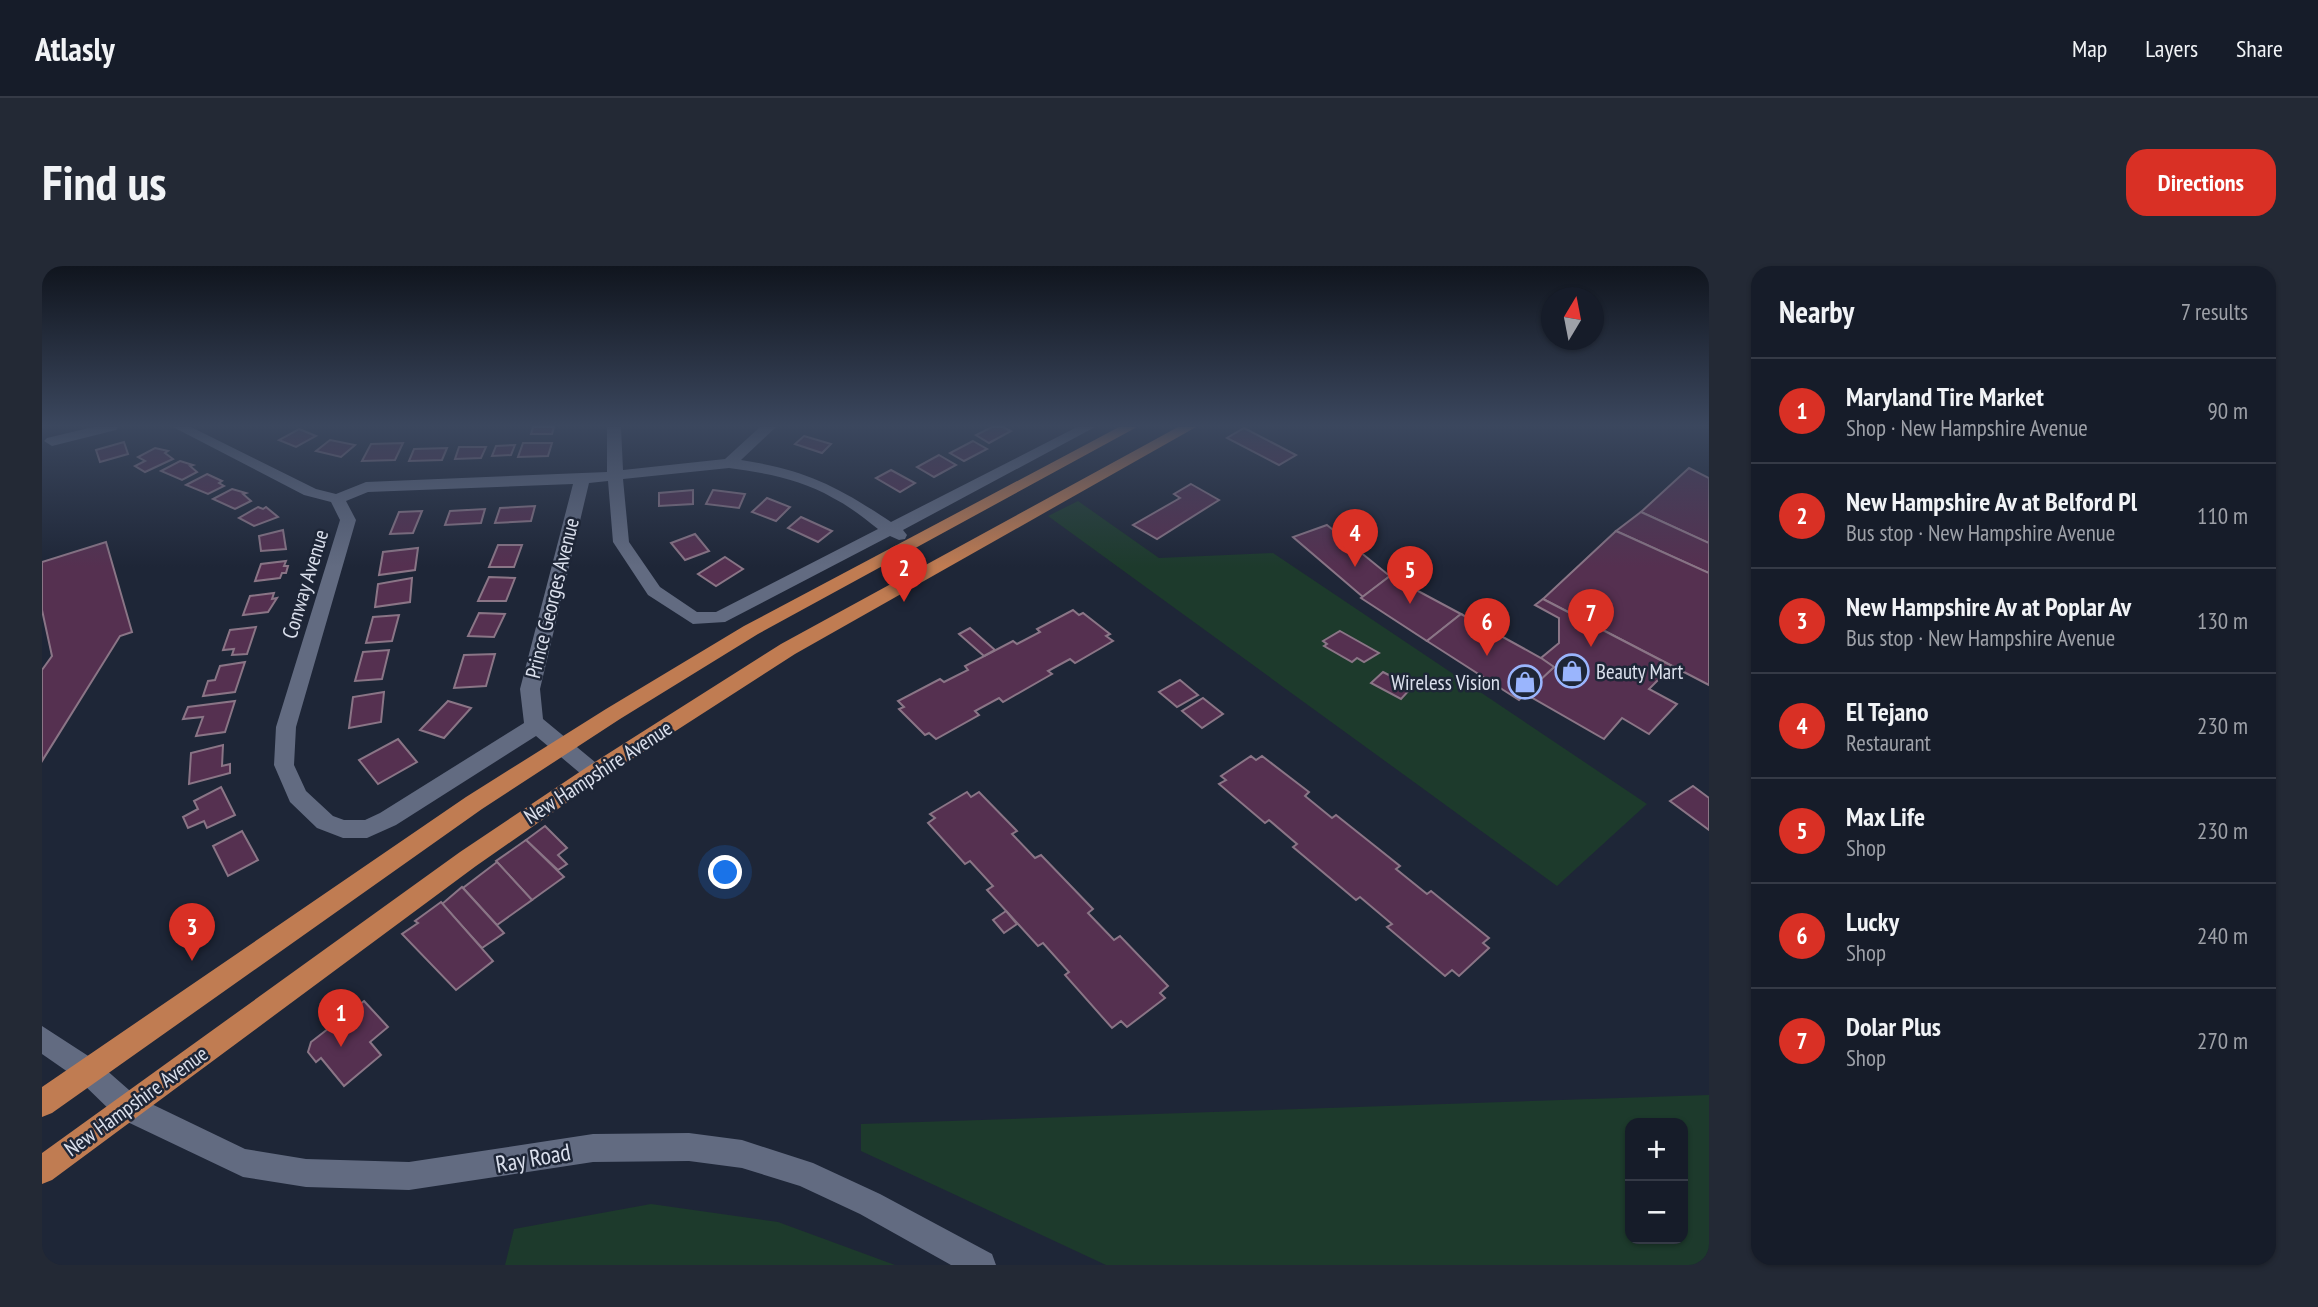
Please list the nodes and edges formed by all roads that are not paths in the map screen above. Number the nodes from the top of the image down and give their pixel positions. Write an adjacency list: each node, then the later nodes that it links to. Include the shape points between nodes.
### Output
1 (273, 474): 9 (street)
2 (628, 474): 7 (street)
3 (786, 474): 10 (street, via 839,494)
4 (998, 474): 10 (street)
5 (1042, 474): 11 (main road, New Hampshire Avenue)
6 (1105, 474): 14 (main road, New Hampshire Avenue, via 788,649)
7 (615, 475): 8 (street); 10 (street, via 621,542 654,591 693,618 719,618)
8 (582, 478): 9 (street, via 366,487); 12 (street, Prince Georges Avenue, via 530,689)
9 (337, 499): 12 (street, Conway Avenue, via 348,520 286,727 284,765 298,796 325,822 343,829 367,829)
10 (891, 529): 11 (street)
11 (910, 543): 13 (main road, New Hampshire Avenue, via 751,630)
12 (537, 725): 13 (street)
13 (563, 746): 14 (street); 16 (main road, New Hampshire Avenue)
14 (594, 774): 18 (main road, New Hampshire Avenue, via 468,859)
15 (42, 1039): 16 (street, Ray Road)
16 (87, 1070): 17 (main road, New Hampshire Avenue); 18 (street, Ray Road)
17 (42, 1103)
18 (127, 1107): 19 (main road, New Hampshire Avenue); 20 (street, Ray Road, via 243,1163 306,1173 409,1176 593,1148 689,1147 742,1154 803,1173 870,1204)
19 (42, 1170)
20 (981, 1265)

